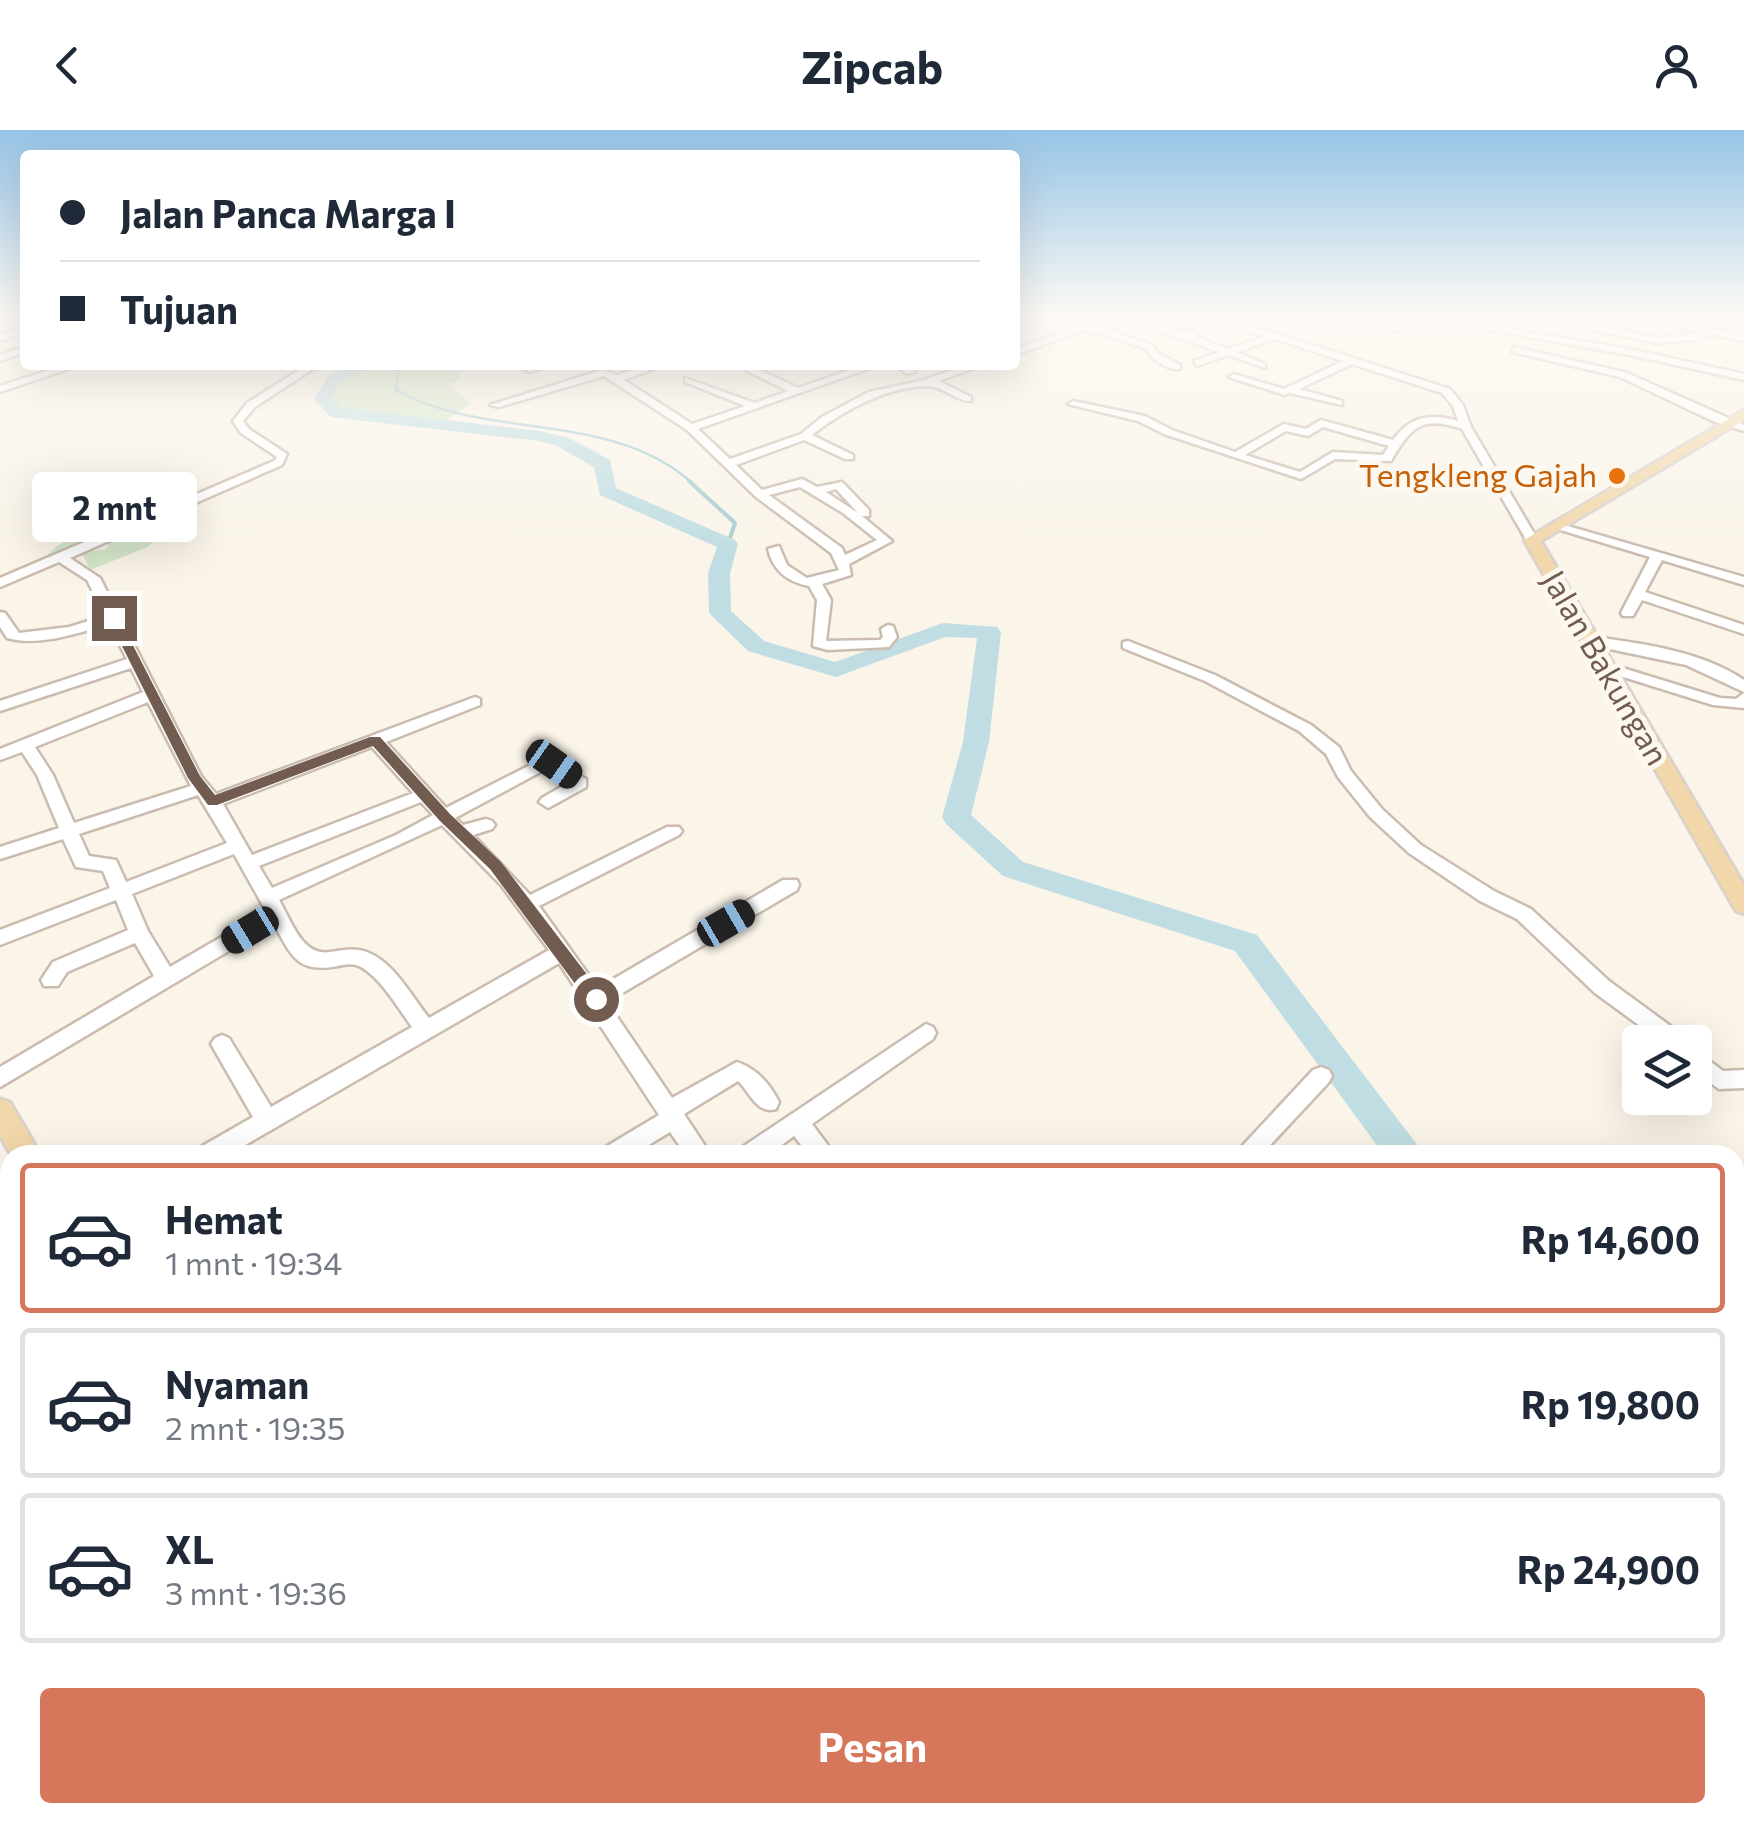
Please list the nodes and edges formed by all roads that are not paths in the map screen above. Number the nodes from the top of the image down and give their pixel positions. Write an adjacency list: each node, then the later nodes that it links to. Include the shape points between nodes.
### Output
1 (263, 397): 28 (street, via 238,421 283,459)
2 (522, 397): 13 (street)
3 (645, 397): 18 (street)
4 (732, 397): 14 (street)
5 (785, 397): 14 (street)
6 (867, 397): 19 (street)
7 (963, 397): 11 (street)
8 (1325, 397): 16 (street, via 1341,400)
9 (1451, 397): 17 (street)
10 (1679, 397): 15 (street)
11 (967, 399)
12 (1074, 404): 21 (street, via 1141,418)
13 (495, 405)
14 (757, 407): 18 (street)
15 (1739, 422): 25 (main road, Jalan Bakungan)
16 (1322, 423): 20 (street); 21 (street, via 1308,433 1284,428)
17 (1466, 427): 20 (street, via 1436,416 1420,418); 25 (street)
18 (691, 428): 23 (street)
19 (805, 436): 22 (street); 23 (street)
20 (1394, 444): 21 (street, via 1385,460 1333,454 1301,476)
21 (1236, 456)
22 (849, 457)
23 (730, 463): 24 (street)
24 (760, 494): 29 (street); 29 (street, via 800,482 884,544)
25 (1541, 530): 27 (street); 39 (main road, Jalan Bakungan)
26 (774, 548): 31 (street, via 778,563 802,582)
27 (1658, 555): 30 (street); 33 (street)
28 (58, 556): 32 (street); 36 (street, via 94,578)
29 (844, 561): 31 (street, via 846,572)
30 (1744, 581)
31 (814, 582): 37 (street, via 824,600 818,642 884,644)
32 (0, 583)
33 (1638, 594): 34 (street); 38 (street)
34 (1628, 613)
35 (0, 616): 36 (street, via 16,637)
36 (114, 618): 41 (street)
37 (888, 629)
38 (1744, 630)
39 (1586, 640): 42 (main road, Jalan Bakungan); 43 (street, via 1688,662)
40 (1128, 645): 72 (street, via 1305,728 1333,751 1376,813 1415,849 1524,914)
41 (136, 661): 44 (street); 47 (street)
42 (1603, 666): 45 (street, via 1718,702 1742,704); 65 (main road, Jalan Bakungan)
43 (1744, 686)
44 (152, 694): 49 (street); 51 (street)
45 (1744, 698)
46 (474, 702): 48 (street)
47 (0, 706)
48 (375, 740): 51 (street); 52 (street)
49 (25, 744): 50 (street); 57 (street)
50 (0, 754)
51 (207, 794): 57 (street); 60 (street)
52 (425, 794): 54 (street); 60 (street)
53 (548, 802): 54 (street, via 580,784 546,762)
54 (445, 817): 58 (street); 64 (street)
55 (486, 825): 58 (street)
56 (673, 831): 63 (street)
57 (72, 832): 59 (street); 62 (street, via 82,862 110,865)
58 (461, 832): 63 (street)
59 (0, 853)
60 (244, 854): 62 (street); 64 (street)
61 (790, 886): 71 (street)
62 (122, 891): 66 (street); 67 (street)
63 (527, 904): 68 (street)
64 (273, 905): 70 (street); 73 (street, via 300,954 325,964 350,956 367,960)
65 (1744, 905)
66 (139, 933): 69 (street, via 60,968); 70 (street)
67 (0, 938)
68 (560, 952): 71 (street); 73 (street)
69 (51, 980)
70 (167, 980): 78 (street)
71 (596, 999): 81 (street)
72 (1653, 1025)
73 (426, 1030): 82 (street)
74 (926, 1033): 83 (street)
75 (222, 1044): 82 (street)
76 (1712, 1074): 79 (street, via 1719,1080)
77 (1321, 1076): 89 (street)
78 (0, 1078)
79 (1744, 1079)
80 (768, 1102): 81 (street, via 737,1071)
81 (672, 1115): 85 (street); 86 (street)
82 (267, 1121): 84 (street)
83 (796, 1122): 87 (street); 88 (street)
84 (225, 1145)
85 (627, 1145)
86 (692, 1145)
87 (764, 1145)
88 (815, 1145)
89 (1255, 1145)

